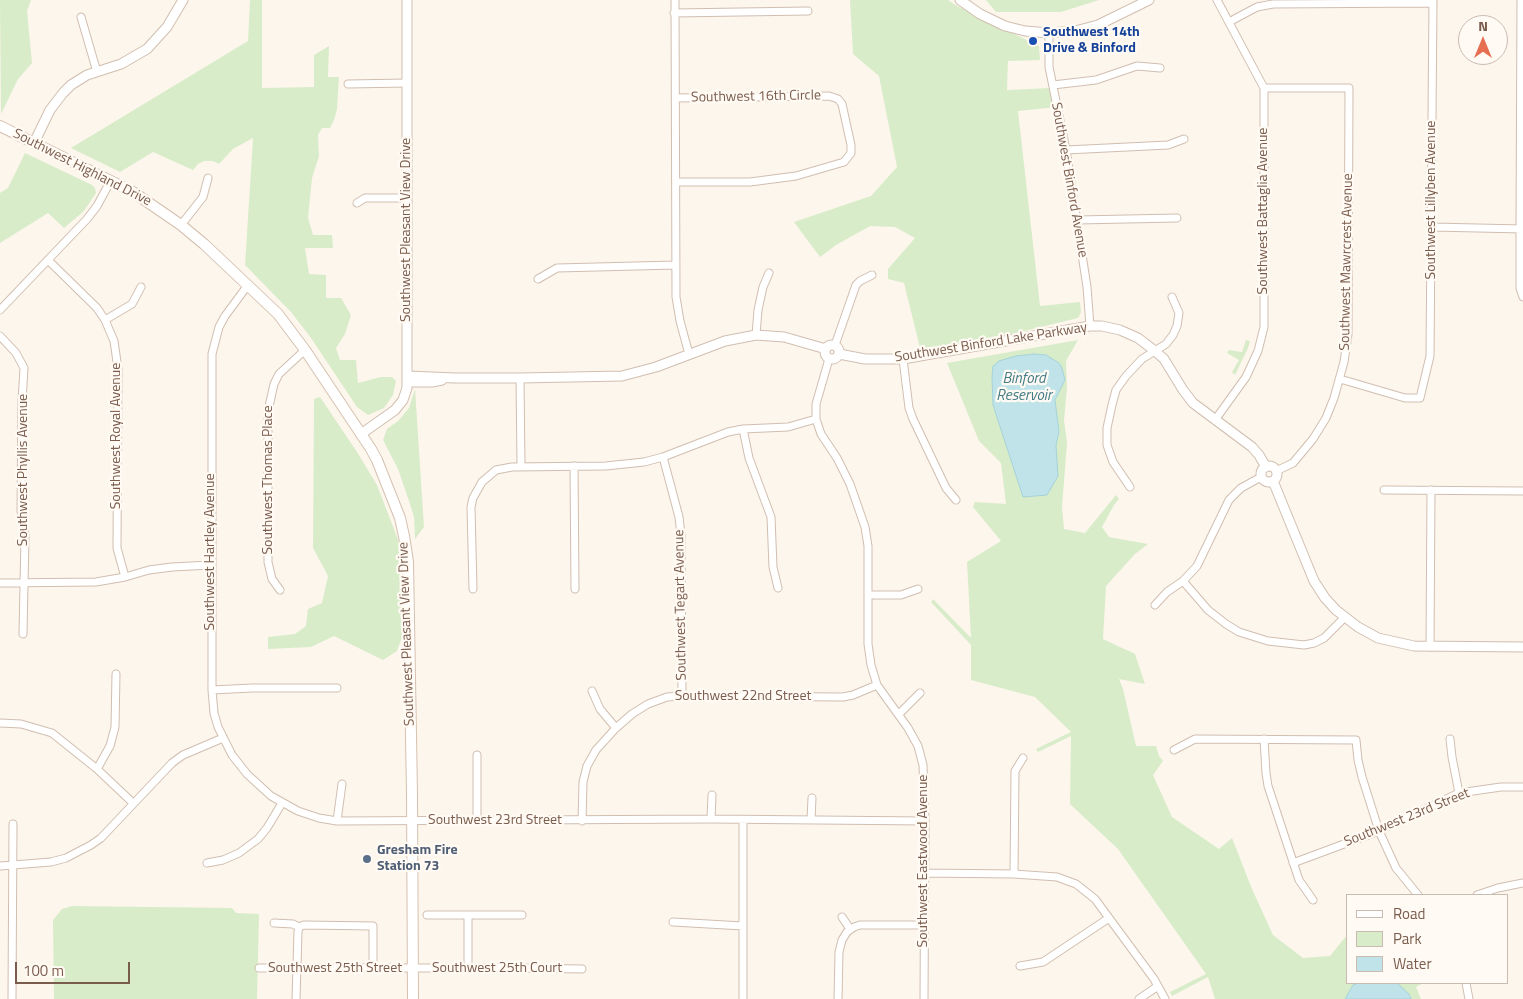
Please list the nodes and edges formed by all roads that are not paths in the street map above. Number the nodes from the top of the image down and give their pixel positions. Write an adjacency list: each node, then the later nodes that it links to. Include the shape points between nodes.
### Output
1 (183, 0): 16 (street, via 167,28 147,49 131,60)
2 (407, 0): 17 (street, Southwest Pleasant View Drive)
3 (674, 0): 10 (street)
4 (960, 0): 13 (street, via 1005,26)
5 (1149, 0): 13 (street, via 1098,25)
6 (1217, 0): 12 (street, Southwest Battaglia Avenue)
7 (1521, 0): 14 (street)
8 (1433, 1): 12 (street, via 1273,4); 35 (street, Southwest Lillyben Avenue)
9 (808, 11): 10 (street)
10 (674, 13): 21 (street)
11 (81, 17): 16 (street)
12 (1229, 22): 20 (street, Southwest Battaglia Avenue)
13 (1049, 33): 19 (street, Southwest Binford Avenue, via 1049,67)
14 (1522, 41): 23 (street)
15 (1160, 68): 19 (street, via 1137,66 1096,80)
16 (97, 72): 25 (street, via 79,79 63,93 50,110)
17 (406, 83): 18 (street); 30 (street, Southwest Pleasant View Drive)
18 (348, 84)
19 (1053, 85): 26 (street, Southwest Binford Avenue)
20 (1264, 88): 61 (street, Southwest Mawrcrest Avenue, via 1349,88 1348,334); 63 (street, Southwest Battaglia Avenue, via 1264,327 1246,377)
21 (676, 98): 29 (street); 29 (street, Southwest 16th Circle, via 829,96 842,104 851,153 844,162 796,176 750,182)
22 (0, 126): 25 (main road, Southwest Highland Drive)
23 (1522, 138): 36 (street)
24 (1184, 139): 26 (street, via 1168,145)
25 (34, 143): 28 (main road, Southwest Highland Drive)
26 (1066, 150): 33 (street, Southwest Binford Avenue)
27 (208, 178): 34 (street, via 203,197)
28 (111, 180): 34 (main road, Southwest Highland Drive); 37 (street, via 92,212)
29 (676, 182): 38 (street)
30 (407, 198): 31 (street, via 364,198); 60 (street, Southwest Pleasant View Drive)
31 (357, 203)
32 (1177, 218): 33 (street)
33 (1077, 220): 48 (street, Southwest Binford Avenue)
34 (181, 225): 42 (main road, Southwest Highland Drive)
35 (1432, 227): 36 (street); 61 (street, Southwest Lillyben Avenue, via 1431,346 1420,398 1406,398)
36 (1521, 229): 45 (street, via 1520,288)
37 (48, 260): 46 (street); 47 (street, Southwest Royal Avenue, via 90,300)
38 (676, 265): 41 (street, via 556,268); 55 (street, via 678,310)
39 (768, 273): 49 (street, via 758,310)
40 (872, 275): 51 (street, via 856,285)
41 (538, 279)
42 (248, 284): 53 (main road, Southwest Highland Drive, via 278,314); 78 (street, Southwest Hartley Avenue, via 219,326 212,354)
43 (141, 288): 47 (street, via 132,304)
44 (1172, 297): 54 (street, via 1180,313 1177,326 1166,344)
45 (1523, 297)
46 (0, 310)
47 (105, 320): 79 (street, Southwest Royal Avenue, via 117,355 117,542)
48 (1090, 326): 54 (street, Southwest Binford Lake Parkway, via 1127,332); 58 (street, Southwest Binford Lake Parkway)
49 (756, 335): 52 (street, via 784,337); 55 (street, via 725,341)
50 (0, 336): 81 (street, Southwest Phyllis Avenue, via 16,353 24,368)
51 (835, 345): 52 (street); 56 (street)
52 (826, 349): 57 (street, via 825,354)
53 (305, 350): 65 (main road, Southwest Highland Drive); 87 (street, Southwest Thomas Place, via 279,374 268,411 268,562 272,579)
54 (1156, 351): 63 (street, Southwest Binford Lake Parkway, via 1188,398); 73 (street, via 1142,359 1120,385 1114,395 1107,428 1109,452)
55 (689, 354): 59 (street, via 628,375)
56 (839, 354): 57 (street); 58 (street, Southwest Binford Lake Parkway, via 865,359)
57 (830, 359): 62 (street, via 816,404)
58 (903, 359): 77 (street, via 913,419 946,488)
59 (520, 378): 60 (street); 67 (street)
60 (408, 379): 65 (street, Southwest Pleasant View Drive, via 405,394 395,410)
61 (1340, 379): 70 (street, Southwest Mawrcrest Avenue, via 1326,418 1314,439 1292,463)
62 (816, 419): 64 (street, via 788,427); 88 (street, Southwest Eastwood Avenue, via 824,440 850,484 865,527)
63 (1215, 420): 69 (street, Southwest Binford Lake Parkway, via 1252,447)
64 (743, 428): 66 (street); 83 (street, via 749,458 771,517 773,567)
65 (361, 434): 118 (main road, Southwest Pleasant View Drive, via 388,485 400,518 406,550)
66 (663, 457): 68 (street, via 623,465); 100 (street, Southwest Tegart Avenue, via 681,535)
67 (521, 466): 68 (street); 84 (street, via 505,467 488,475 473,498)
68 (574, 466): 85 (street)
69 (1266, 467): 70 (street, via 1272,466); 71 (street, via 1261,471)
70 (1276, 471): 72 (street, via 1277,477)
71 (1261, 477): 72 (street, via 1266,482); 80 (street, via 1241,488 1229,500 1202,556)
72 (1273, 481): 90 (street, via 1314,581)
73 (1130, 487)
74 (1384, 490): 75 (street)
75 (1430, 490): 76 (street); 92 (street)
76 (1523, 490)
77 (956, 500)
78 (211, 565): 79 (street, via 149,570); 97 (street, Southwest Hartley Avenue)
79 (125, 577): 81 (street, via 96,582)
80 (1183, 581): 89 (street, via 1167,592); 90 (street, via 1208,610 1226,624 1239,632 1268,641 1314,643 1324,638)
81 (24, 582): 82 (street); 91 (street, Southwest Phyllis Avenue)
82 (0, 583)
83 (778, 588)
84 (473, 589)
85 (575, 589)
86 (918, 589): 88 (street, via 901,595)
87 (280, 590)
88 (868, 595): 95 (street, Southwest Eastwood Avenue, via 868,644)
89 (1156, 606)
90 (1344, 618): 92 (street, via 1378,638 1403,645)
91 (23, 634)
92 (1430, 647): 93 (street)
93 (1523, 647)
94 (116, 674): 110 (street, via 115,727 110,746)
95 (877, 685): 100 (street, Southwest 22nd Street, via 843,697); 101 (street, Southwest Eastwood Avenue)
96 (337, 688): 97 (street)
97 (212, 690): 104 (street, Southwest Hartley Avenue, via 214,713)
98 (592, 691): 103 (street, via 600,709)
99 (920, 693): 101 (street)
100 (682, 696): 103 (street, Southwest 22nd Street, via 648,704)
101 (898, 714): 125 (street, Southwest Eastwood Avenue, via 921,755)
102 (0, 723): 110 (street, via 21,724 52,733)
103 (616, 728): 124 (street, Southwest 22nd Street, via 596,750 587,766 583,782)
104 (223, 738): 116 (street, via 183,755); 117 (street, Southwest Hartley Avenue, via 247,774)
105 (1264, 739): 107 (street, via 1195,739); 127 (street, via 1356,740 1362,777); 129 (street, via 1268,786)
106 (1450, 739): 113 (street)
107 (1174, 750)
108 (477, 755): 119 (street)
109 (1023, 758): 133 (street, via 1015,771)
110 (96, 768): 116 (street)
111 (342, 784): 123 (street)
112 (1523, 787): 113 (street, Southwest 23rd Street, via 1494,787)
113 (1459, 794): 127 (street, Southwest 23rd Street)
114 (712, 795): 120 (street)
115 (812, 798): 122 (street)
116 (133, 803): 131 (street, via 101,838 78,852 51,862)
117 (282, 803): 123 (street, Southwest 23rd Street, via 310,815); 128 (street, via 258,839 239,853)
118 (412, 820): 119 (street, Southwest 23rd Street); 123 (street, Southwest 23rd Street); 154 (main road, Southwest Pleasant View Drive)
119 (477, 820): 124 (street, Southwest 23rd Street)
120 (711, 820): 121 (street, Southwest 23rd Street); 124 (street, Southwest 23rd Street)
121 (743, 820): 122 (street, Southwest 23rd Street); 146 (street)
122 (811, 820): 125 (street, Southwest 23rd Street)
123 (337, 821)
124 (582, 821)
125 (924, 821): 132 (street, Southwest Eastwood Avenue)
126 (13, 824): 131 (street)
127 (1379, 831): 129 (street, Southwest 23rd Street); 135 (street, via 1396,868)
128 (207, 863)
129 (1293, 863): 137 (street, via 1299,880)
130 (0, 866): 131 (street)
131 (12, 866): 158 (street)
132 (924, 873): 133 (street); 145 (street, Southwest Eastwood Avenue)
133 (1014, 874): 142 (street, via 1057,877 1076,884 1095,899)
134 (1523, 883): 136 (street)
135 (1417, 894)
136 (1480, 894)
137 (1313, 900)
138 (427, 915): 139 (street)
139 (468, 915): 140 (street); 153 (street)
140 (522, 915)
141 (842, 917): 148 (street)
142 (1109, 918): 149 (street, via 1044,962); 157 (street)
143 (673, 922): 146 (street)
144 (274, 924): 147 (street)
145 (924, 925): 148 (street, via 860,925); 163 (street, Southwest Eastwood Avenue)
146 (743, 926): 161 (street)
147 (299, 927): 151 (street); 152 (street, via 373,926)
148 (850, 929): 162 (street, via 839,952)
149 (1020, 966)
150 (259, 968): 151 (street, Southwest 25th Street)
151 (297, 968): 152 (street, Southwest 25th Street); 159 (street)
152 (373, 968): 154 (street, Southwest 25th Street)
153 (468, 968): 154 (street, Southwest 25th Court); 155 (street, Southwest 25th Court)
154 (412, 969): 160 (main road, Southwest Pleasant View Drive)
155 (582, 970)
156 (1466, 984): 166 (street)
157 (1158, 986): 164 (street); 165 (street)
158 (12, 999)
159 (296, 999)
160 (413, 999)
161 (743, 999)
162 (838, 999)
163 (924, 999)
164 (1139, 999)
165 (1165, 999)
166 (1469, 999)

